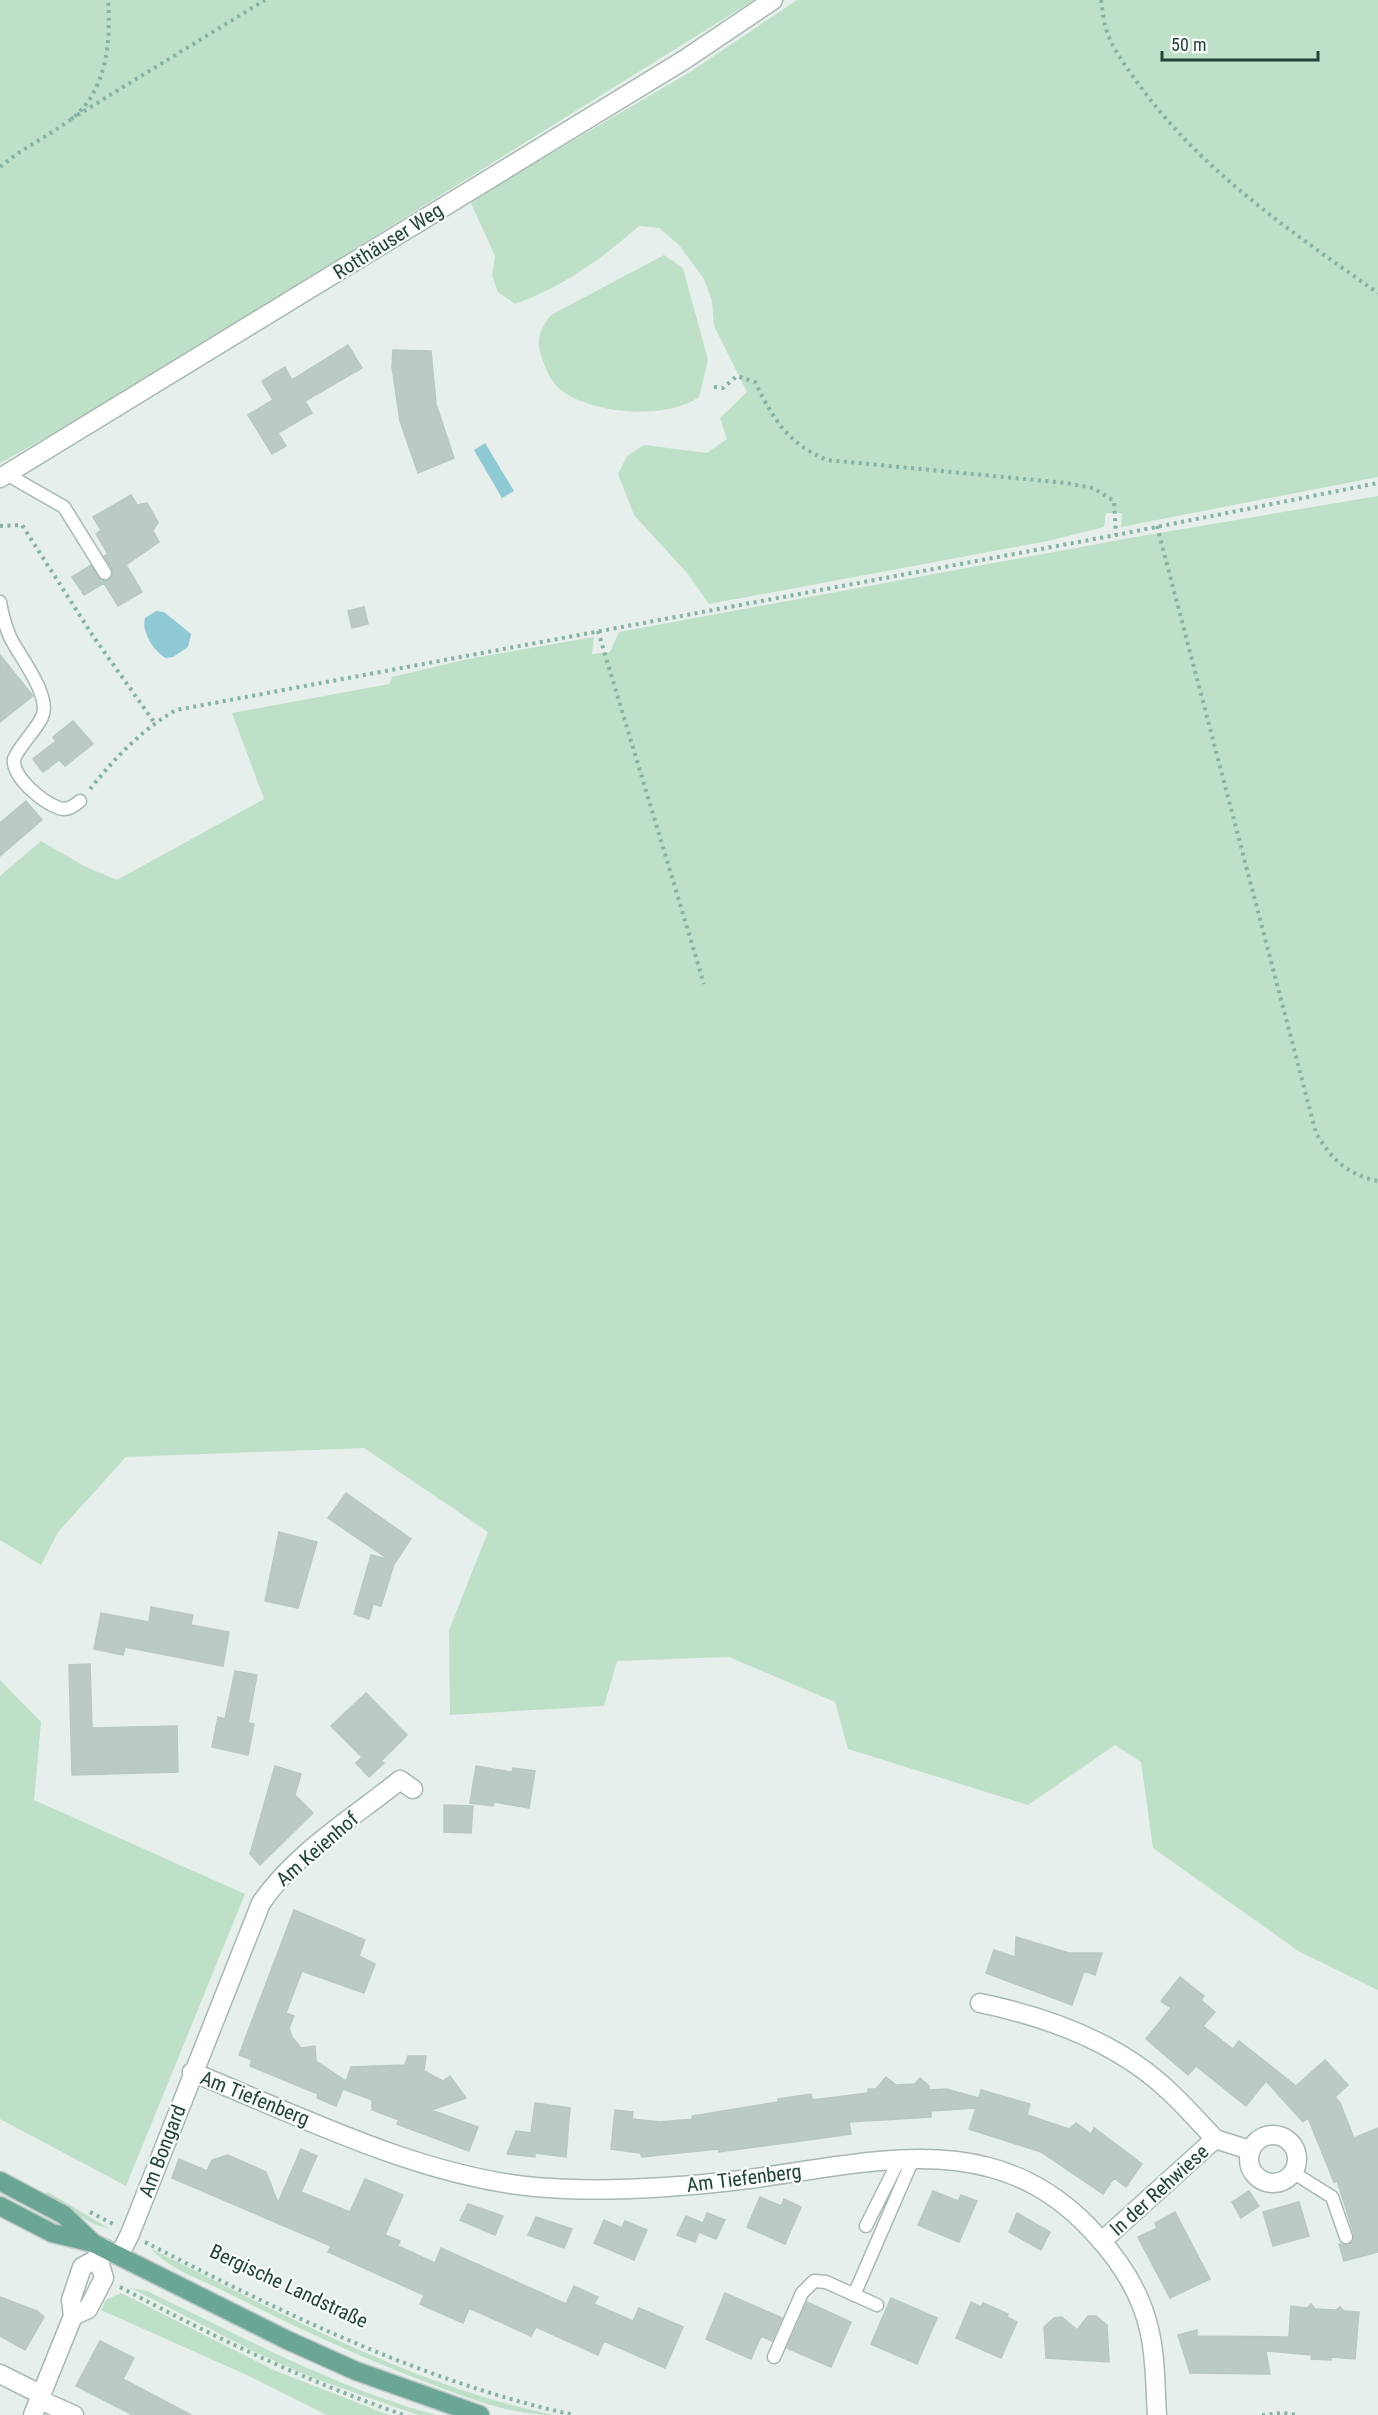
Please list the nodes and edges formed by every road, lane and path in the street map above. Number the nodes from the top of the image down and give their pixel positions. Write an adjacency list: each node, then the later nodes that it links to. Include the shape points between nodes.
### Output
1 (108, 0): 5 (path, via 110,39 101,74 90,98)
2 (265, 0): 5 (path)
3 (773, 0): 9 (street, Rotthäuser Weg, via 684,60)
4 (1101, 0): 7 (path, via 1106,31 1117,53 1145,94 1190,145 1260,206)
5 (71, 119): 6 (path, via 17,151)
6 (0, 167)
7 (1378, 292)
8 (714, 387): 13 (path, via 723,388 737,376 755,382 776,422 806,451 827,460 1093,488 1114,501)
9 (4, 476): 14 (lane, via 64,507)
10 (1378, 483): 12 (path)
11 (0, 526): 17 (path, via 22,525)
12 (1157, 526): 13 (path); 20 (path, via 1316,1133 1329,1156 1363,1178)
13 (1116, 535): 16 (path)
14 (105, 573)
15 (0, 602): 18 (lane, via 3,621 44,701 44,715 14,759 18,779 59,808 70,808)
16 (598, 631): 17 (path, via 176,710); 19 (path)
17 (154, 722): 18 (path, via 112,762)
18 (80, 801)
19 (704, 984)
20 (1378, 1181)
21 (413, 1789): 22 (street, Am Keienhof, via 400,1780 273,1886)
22 (243, 1945): 24 (street, Am Bongard)
23 (980, 2003): 25 (street, In der Rehwiese, via 1050,2020 1116,2054 1170,2092)
24 (192, 2072): 27 (street, Am Tiefenberg, via 390,2151 466,2175 533,2187 659,2188); 33 (street, Am Bongard)
25 (1215, 2139): 26 (street, In der Rehwiese); 35 (street, In der Rehwiese)
26 (1250, 2150): 28 (street, via 1251,2170 1267,2183 1287,2180); 28 (street, via 1264,2136 1285,2137 1297,2153)
27 (906, 2159): 32 (lane); 35 (street, Am Tiefenberg, via 998,2168 1049,2193 1077,2213); 38 (lane)
28 (1294, 2173): 34 (lane, via 1332,2198)
29 (0, 2181): 36 (main road, via 64,2215)
30 (0, 2206): 36 (main road, via 52,2233)
31 (88, 2211): 33 (path, Bergische Landstraße)
32 (866, 2226)
33 (130, 2234): 36 (street, Am Bongard); 47 (path, Bergische Landstraße, via 400,2362 489,2394)
34 (1346, 2237)
35 (1102, 2241): 48 (street, Am Tiefenberg, via 1137,2294 1149,2329)
36 (103, 2251): 37 (street); 40 (street, Am Bongard, via 82,2267 71,2300); 46 (main road, via 346,2366)
37 (104, 2278): 40 (street, via 88,2309); 45 (path, via 259,2358 350,2397)
38 (854, 2295): 39 (lane); 41 (lane, via 826,2282 809,2284)
39 (877, 2306)
40 (74, 2316): 43 (street)
41 (774, 2357)
42 (0, 2374): 43 (street)
43 (38, 2404): 44 (street)
44 (74, 2415)
45 (404, 2415)
46 (480, 2415)
47 (574, 2415)
48 (1157, 2415)
49 (1262, 2415): 50 (path)
50 (1297, 2415)

